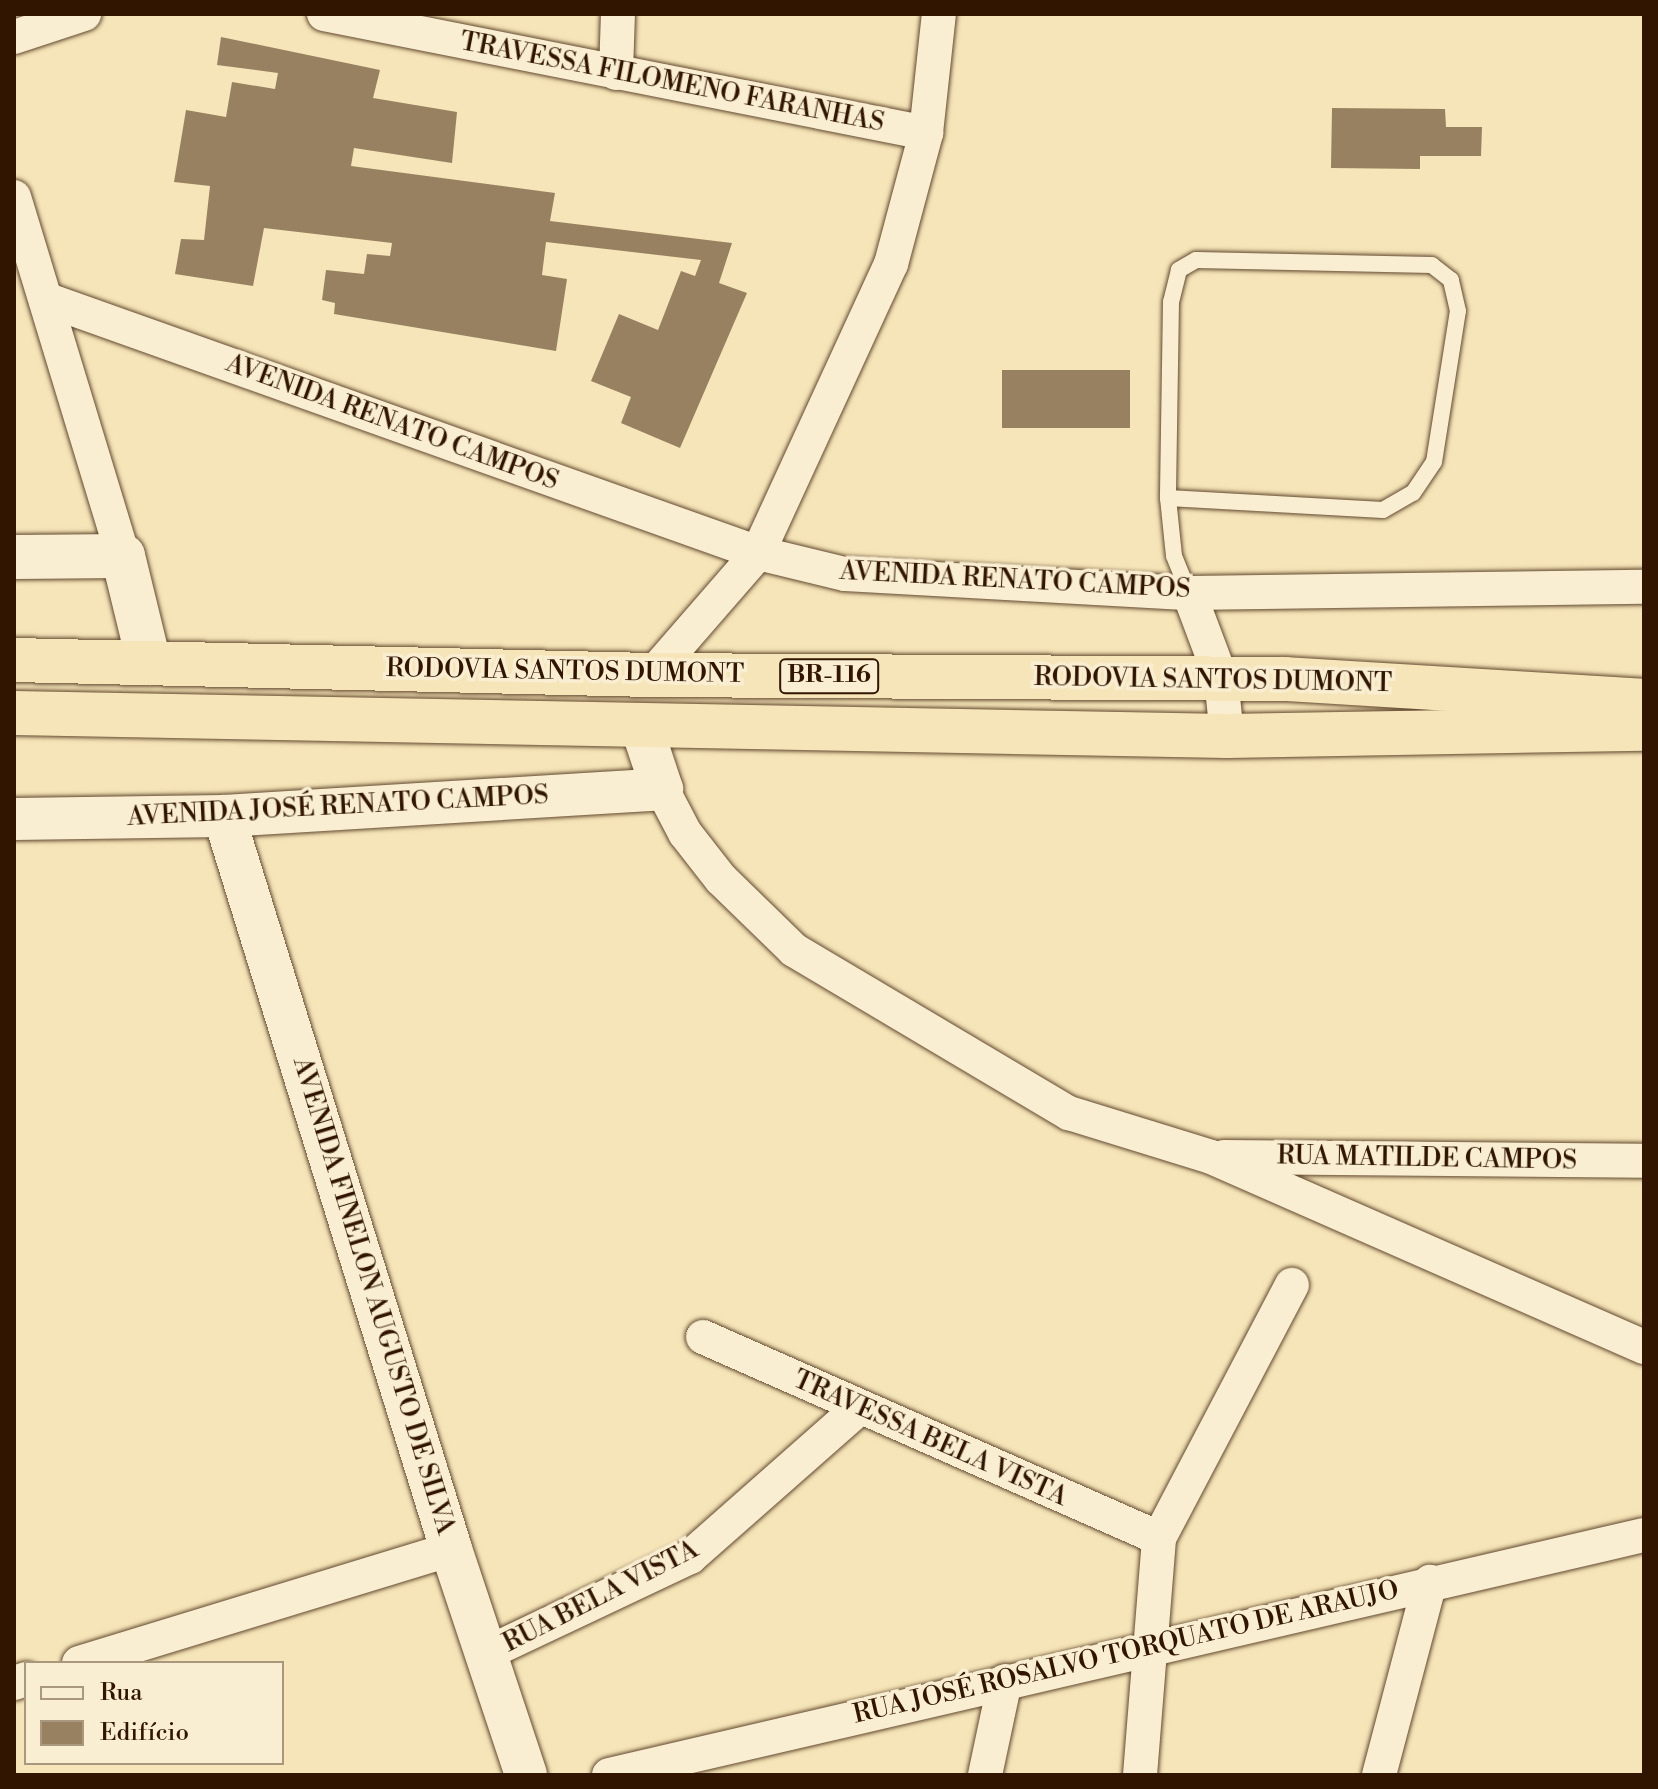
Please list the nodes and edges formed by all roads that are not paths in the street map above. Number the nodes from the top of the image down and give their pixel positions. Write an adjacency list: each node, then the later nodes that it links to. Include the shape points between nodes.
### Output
1 (84, 14): 5 (street)
2 (324, 14): 6 (street, TRAVESSA FILOMENO FARANHAS)
3 (618, 14): 6 (street)
4 (939, 14): 7 (street)
5 (14, 37)
6 (616, 73): 7 (street, TRAVESSA FILOMENO FARANHAS)
7 (926, 133): 11 (street, via 891,264)
8 (17, 216): 9 (street)
9 (48, 300): 11 (street, AVENIDA RENATO CAMPOS); 12 (street)
10 (1168, 498): 10 (lane, via 1383,510 1413,493 1434,462 1458,311 1451,280 1432,265 1196,260 1179,270 1171,302); 15 (lane, via 1174,556)
11 (758, 553): 15 (street, AVENIDA RENATO CAMPOS, via 864,576); 18 (street)
12 (123, 556): 13 (main road); 17 (main road)
13 (14, 557)
14 (1644, 587): 15 (street, AVENIDA RENATO CAMPOS)
15 (1189, 593): 19 (street)
16 (14, 660): 17 (highway, RODOVIA SANTOS DUMONT / BR-116)
17 (149, 663): 18 (highway, RODOVIA SANTOS DUMONT / BR-116)
18 (652, 675): 19 (highway, RODOVIA SANTOS DUMONT / BR-116)
19 (1221, 678): 20 (highway, RODOVIA SANTOS DUMONT / BR-116); 24 (street)
20 (1644, 701)
21 (14, 713): 22 (highway, RODOVIA SANTOS DUMONT / BR-116)
22 (641, 726): 24 (highway, RODOVIA SANTOS DUMONT / BR-116); 25 (street)
23 (1644, 729): 24 (highway, RODOVIA SANTOS DUMONT / BR-116)
24 (1227, 736)
25 (662, 789): 26 (street, AVENIDA JOSÉ RENATO CAMPOS); 28 (street, via 685,833 721,879 794,950 1069,1113)
26 (224, 816): 27 (street, AVENIDA JOSÉ RENATO CAMPOS); 36 (street, AVENIDA FINELON AUGUSTO DE SILVA)
27 (14, 819)
28 (1211, 1157): 29 (street, RUA MATILDE CAMPOS); 32 (street)
29 (1644, 1161)
30 (1292, 1285): 35 (street)
31 (703, 1337): 33 (street, TRAVESSA BELA VISTA)
32 (1644, 1347)
33 (858, 1409): 35 (street, TRAVESSA BELA VISTA); 39 (street, RUA BELA VISTA, via 690,1557)
34 (1644, 1535): 37 (street, RUA JOSÉ ROSALVO TORQUATO DE ARAUJO)
35 (1159, 1538): 38 (street)
36 (451, 1549): 39 (street, AVENIDA FINELON AUGUSTO DE SILVA); 40 (street)
37 (1430, 1582): 38 (street, RUA JOSÉ ROSALVO TORQUATO DE ARAUJO); 46 (street)
38 (1151, 1646): 41 (street, RUA JOSÉ ROSALVO TORQUATO DE ARAUJO); 45 (street)
39 (485, 1654): 42 (street, AVENIDA FINELON AUGUSTO DE SILVA)
40 (86, 1661)
41 (1005, 1681): 43 (street, RUA JOSÉ ROSALVO TORQUATO DE ARAUJO); 44 (street)
42 (526, 1775)
43 (609, 1775)
44 (985, 1775)
45 (1140, 1775)
46 (1379, 1775)

